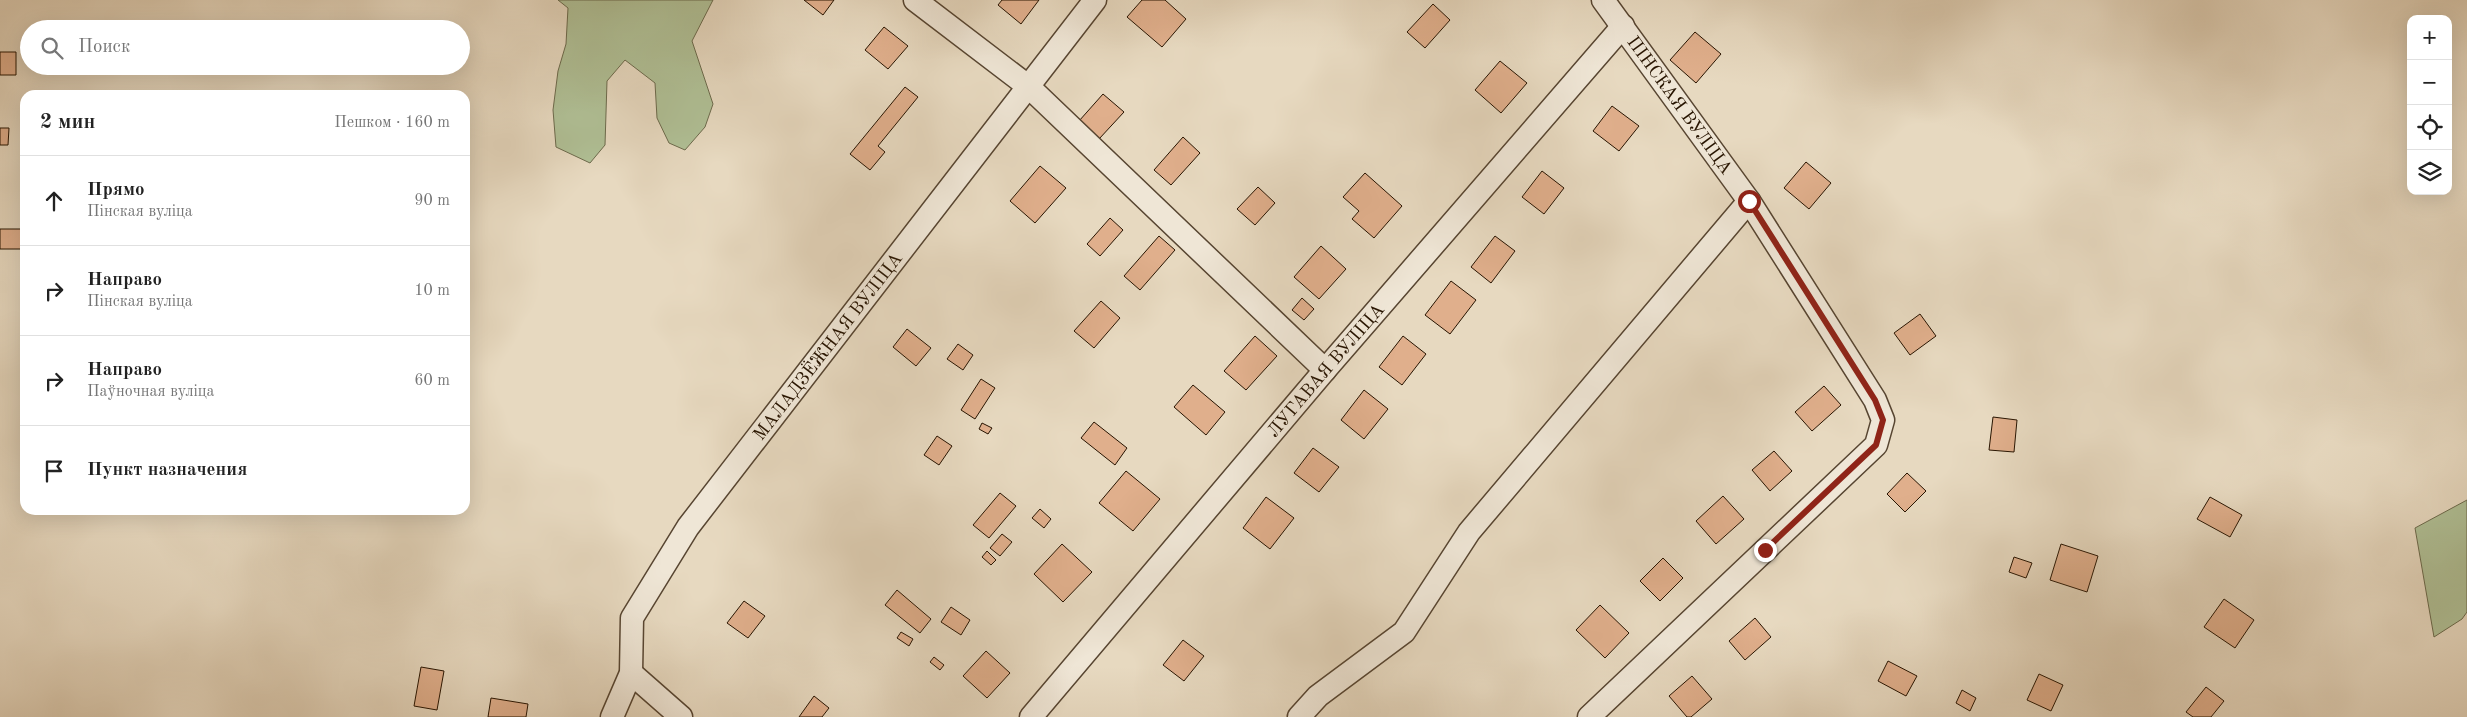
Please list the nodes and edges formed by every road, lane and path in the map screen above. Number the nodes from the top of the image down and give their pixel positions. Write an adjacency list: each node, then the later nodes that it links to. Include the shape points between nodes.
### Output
1 (915, 0): 5 (street)
2 (1095, 0): 5 (street, МАЛАДЗЁЖНАЯ ВУЛІЦА)
3 (1603, 0): 4 (street, ПІНСКАЯ ВУЛІЦА)
4 (1623, 26): 6 (street, ПІНСКАЯ ВУЛІЦА); 7 (street, ЛУГАВАЯ ВУЛІЦА)
5 (1029, 87): 7 (street); 8 (street, МАЛАДЗЁЖНАЯ ВУЛІЦА, via 688,527 632,618)
6 (1749, 201): 12 (street, via 1469,532 1404,632 1318,696); 13 (street, ПІНСКАЯ ВУЛІЦА, via 1875,400 1883,420 1876,445)
7 (1325, 370): 11 (street, ЛУГАВАЯ ВУЛІЦА)
8 (631, 673): 9 (street, МАЛАДЗЁЖНАЯ ВУЛІЦА); 10 (street)
9 (612, 717)
10 (680, 717)
11 (1031, 717)
12 (1299, 717)
13 (1588, 717)

